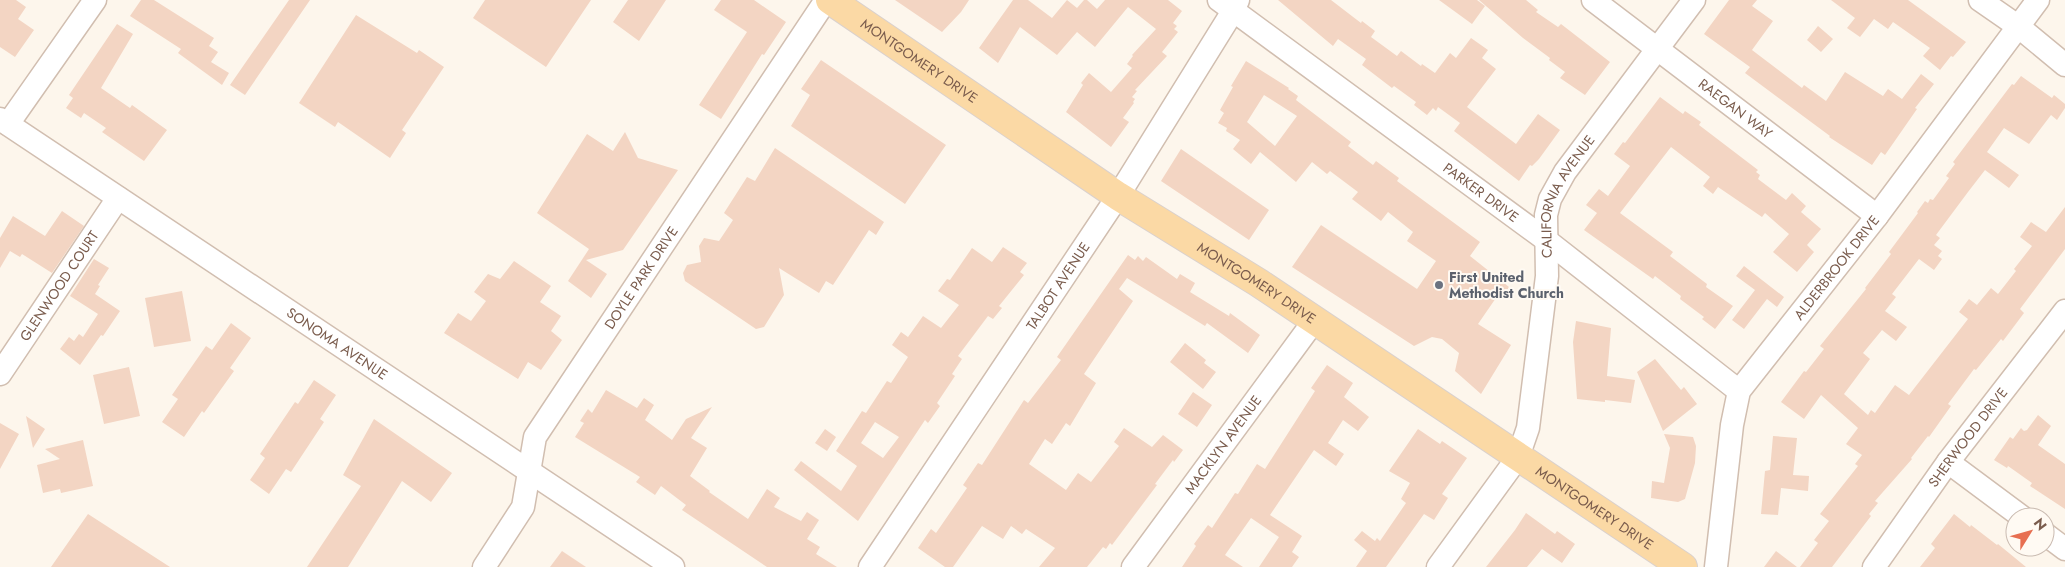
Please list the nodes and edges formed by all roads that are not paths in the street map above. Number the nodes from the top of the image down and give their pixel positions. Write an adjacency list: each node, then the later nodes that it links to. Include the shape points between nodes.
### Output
1 (95, 0): 12 (street)
2 (826, 0): 23 (street, DOYLE PARK DRIVE, via 535,436)
3 (830, 0): 13 (main road, MONTGOMERY DRIVE)
4 (1593, 0): 10 (street, RAEGAN WAY)
5 (1694, 0): 10 (street, CALIFORNIA AVENUE)
6 (1980, 0): 9 (street)
7 (2038, 0): 9 (street, ALDERBROOK DRIVE)
8 (1230, 4): 13 (street, TALBOT AVENUE); 16 (street, PARKER DRIVE)
9 (2020, 27): 11 (street); 15 (street, ALDERBROOK DRIVE)
10 (1657, 49): 15 (street, RAEGAN WAY); 16 (street, CALIFORNIA AVENUE, via 1565,172 1550,199)
11 (2065, 65)
12 (4, 122): 14 (street, SONOMA AVENUE)
13 (1118, 196): 18 (main road, MONTGOMERY DRIVE); 27 (street, TALBOT AVENUE)
14 (118, 198): 19 (street, GLENWOOD COURT); 23 (street, SONOMA AVENUE)
15 (1877, 216): 20 (street, ALDERBROOK DRIVE)
16 (1546, 240): 20 (street, PARKER DRIVE); 21 (street, CALIFORNIA AVENUE, via 1547,276 1532,400 1528,428)
17 (2065, 311): 22 (street, SHERWOOD DRIVE)
18 (1314, 321): 21 (main road, MONTGOMERY DRIVE); 28 (street, MACKLYN AVENUE)
19 (0, 374)
20 (1739, 391): 31 (street, ALDERBROOK DRIVE, via 1732,425)
21 (1518, 456): 29 (street, CALIFORNIA AVENUE); 30 (main road, MONTGOMERY DRIVE)
22 (1948, 462): 24 (street); 32 (street, SHERWOOD DRIVE)
23 (529, 470): 25 (street, DOYLE PARK DRIVE, via 523,507); 26 (street, SONOMA AVENUE)
24 (2009, 507)
25 (484, 567)
26 (673, 567)
27 (870, 567)
28 (1133, 567)
29 (1438, 567)
30 (1684, 567)
31 (1716, 567)
32 (1874, 567)

